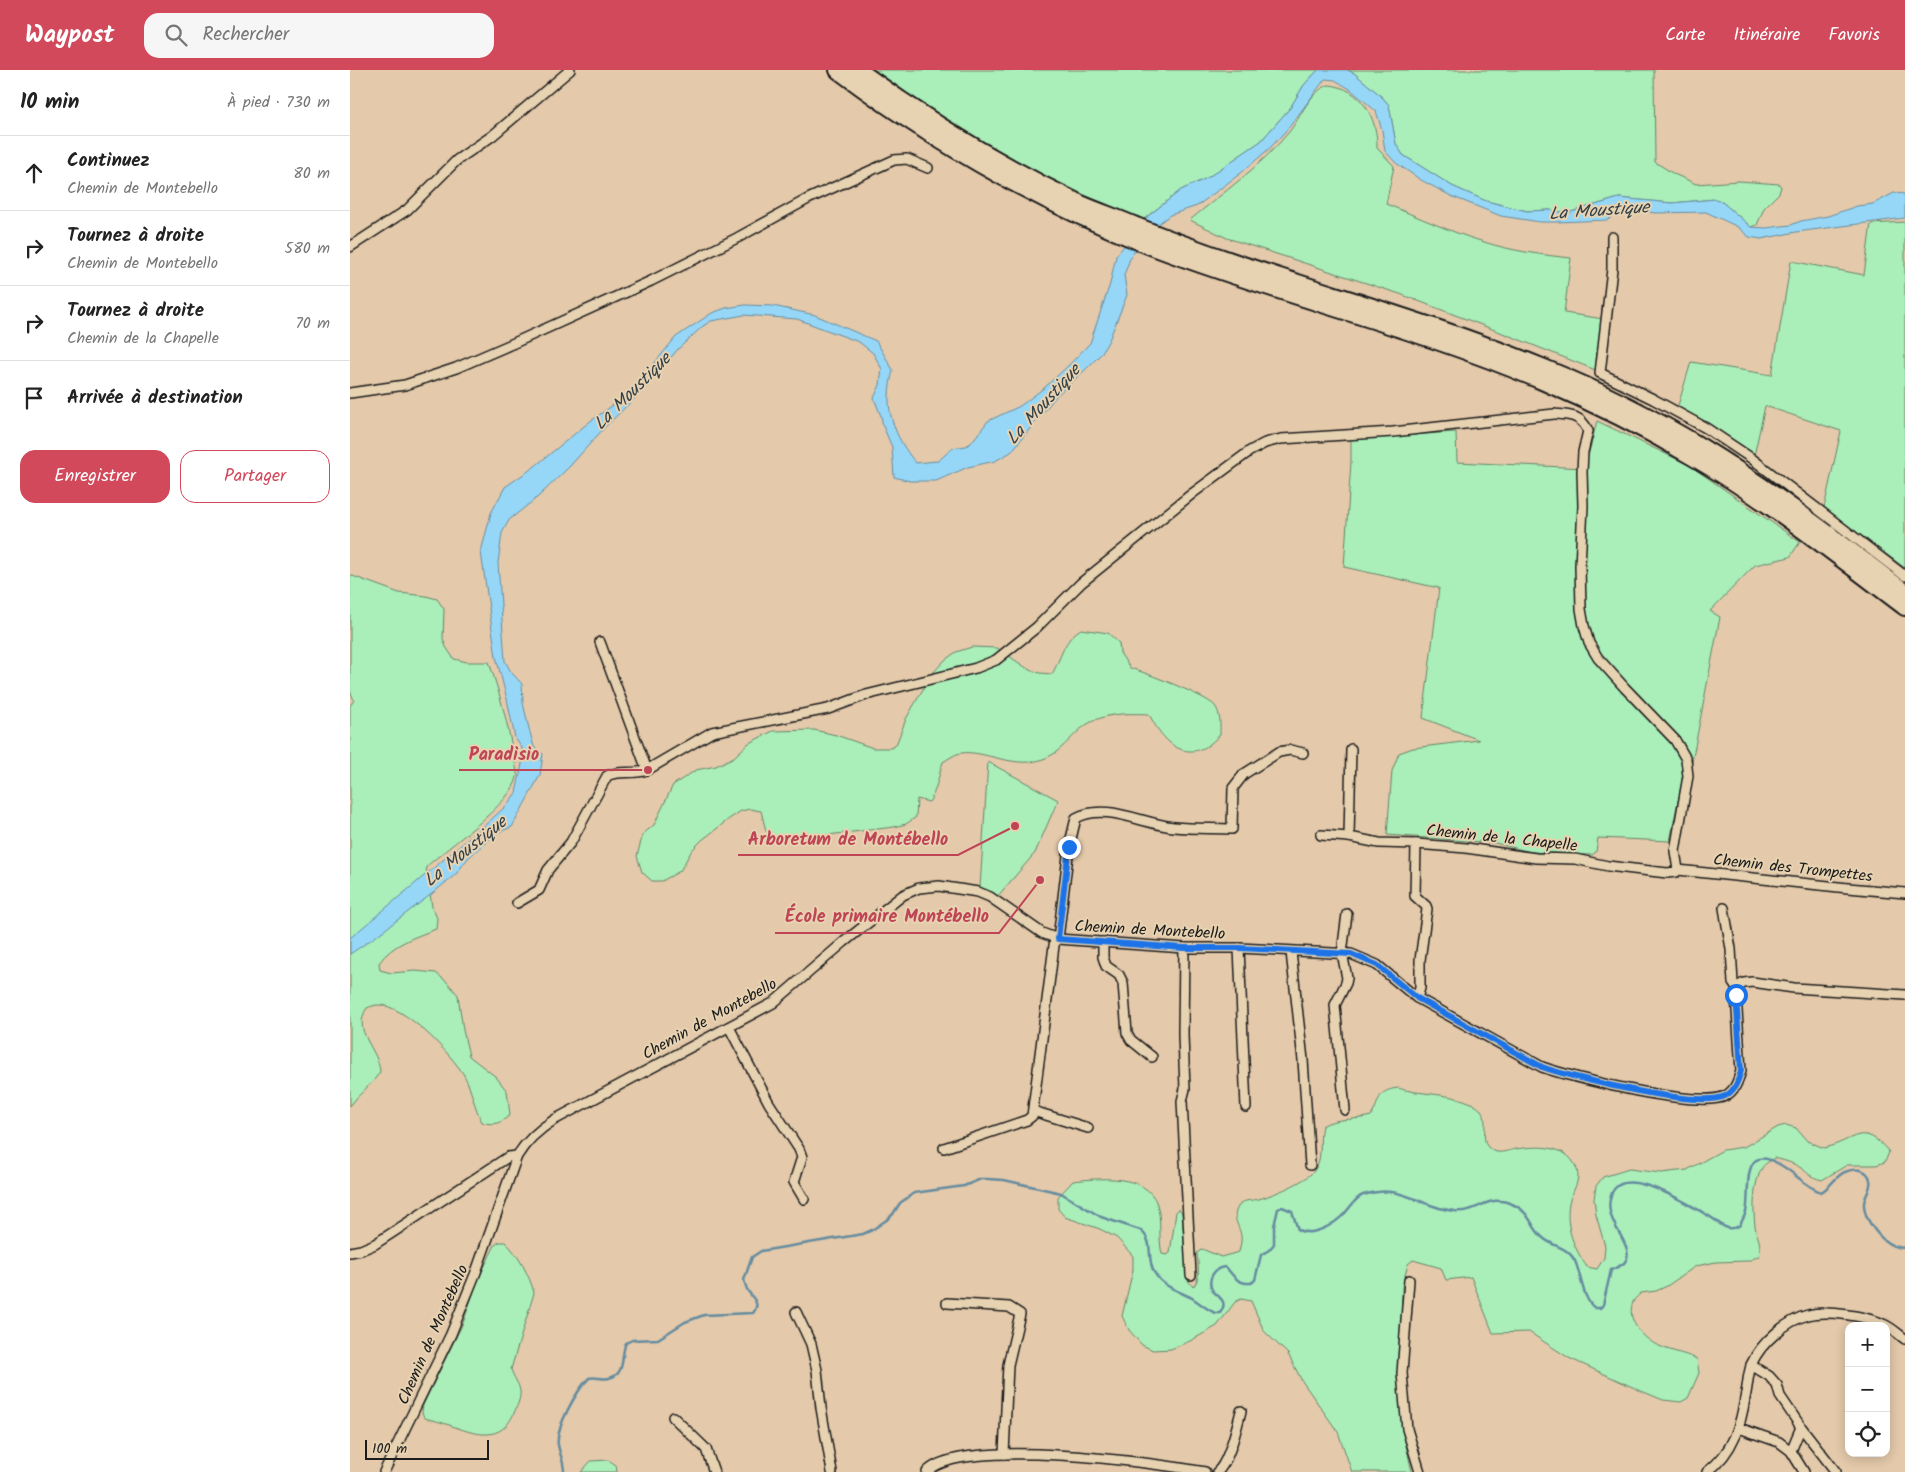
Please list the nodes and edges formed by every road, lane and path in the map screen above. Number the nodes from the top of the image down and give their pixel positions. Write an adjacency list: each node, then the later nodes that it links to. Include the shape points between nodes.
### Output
1 (570, 70): 8 (street, via 492,136 457,160 408,210)
2 (838, 70): 5 (highway, via 945,145 1016,185 1078,216)
3 (858, 70): 5 (highway, via 955,136)
4 (928, 168): 9 (street, via 906,159 894,160 808,199 651,282 456,368 405,385)
5 (1126, 229): 7 (highway)
6 (1612, 237): 10 (street, via 1612,268 1600,373 1706,428 1791,487)
7 (1157, 241): 11 (highway, via 1476,342 1545,368 1621,403 1702,447 1778,498); 12 (highway, via 1539,380 1612,412 1695,458 1779,513)
8 (350, 247)
9 (350, 393)
10 (1905, 576)
11 (1905, 592)
12 (1905, 607)
13 (600, 642): 16 (street)
14 (1351, 749): 18 (street)
15 (1303, 752): 25 (street, via 1279,752 1244,774 1233,788 1232,829 1173,828 1106,812 1091,812 1076,818)
16 (647, 770): 20 (street, via 712,732 828,709 866,695 976,668 996,660 1037,627 1081,583 1193,493 1265,443 1554,414 1571,415 1580,419 1588,431 1582,472 1580,575 1584,626 1598,658 1675,740 1686,759 1688,776 1675,851); 22 (street, via 611,774 604,779 571,842 548,870 540,890)
17 (1321, 834): 18 (street, Chemin de la Chapelle)
18 (1349, 837): 19 (street, Chemin de la Chapelle, via 1379,843)
19 (1416, 844): 20 (street, Chemin de la Chapelle, via 1536,858 1575,859 1667,873); 33 (street, via 1415,896 1427,909)
20 (1678, 870): 21 (street, Chemin des Trompettes)
21 (1905, 892)
22 (517, 903)
23 (1724, 908): 31 (street, Chemin de Montebello, via 1733,983)
24 (1347, 914): 30 (street)
25 (1056, 938): 26 (street, Chemin de Montebello); 34 (street, Chemin de Montebello, via 1042,933 984,894 939,886 918,888 903,895 844,942 780,998); 38 (street)
26 (1103, 942): 27 (street, Chemin de Montebello); 35 (street, via 1106,966 1119,975 1123,983 1127,1033 1130,1040)
27 (1184, 948): 28 (street, Chemin de Montebello); 45 (street, via 1186,1089 1182,1101)
28 (1239, 948): 29 (street, Chemin de Montebello); 36 (street)
29 (1291, 952): 30 (street, Chemin de Montebello); 42 (street)
30 (1342, 953): 33 (street, Chemin de Montebello, via 1377,965); 37 (street, via 1347,978 1335,1005)
31 (1738, 990): 32 (street, via 1744,983 1752,982); 33 (street, Chemin de Montebello, via 1736,1004 1741,1071 1732,1091 1724,1097 1712,1098 1627,1089 1542,1067)
32 (1905, 995)
33 (1417, 998)
34 (729, 1027): 41 (street, Chemin de Montebello, via 554,1120 524,1144); 43 (street, via 768,1103 799,1149 802,1157 794,1182)
35 (1152, 1057)
36 (1246, 1107)
37 (1345, 1110)
38 (1033, 1111): 39 (street); 40 (street, via 1027,1120)
39 (1088, 1128)
40 (944, 1148)
41 (517, 1156): 44 (street, via 508,1157 375,1244); 57 (street, Chemin de Montebello, via 451,1334)
42 (1310, 1164)
43 (804, 1199)
44 (350, 1252)
45 (1191, 1275)
46 (1409, 1280): 63 (street, via 1402,1373 1407,1429)
47 (947, 1303): 56 (street, via 1009,1308 1020,1314 1008,1365)
48 (796, 1312): 59 (street, via 817,1370)
49 (1905, 1339): 50 (street, via 1875,1320 1819,1313 1807,1315 1767,1340)
50 (1751, 1365): 53 (street, via 1777,1385 1780,1396); 54 (street)
51 (1242, 1411): 62 (street, via 1226,1460)
52 (673, 1416): 58 (street, via 706,1450)
53 (1801, 1427): 55 (street); 66 (street)
54 (1739, 1428): 55 (street, via 1778,1442); 64 (street, via 1726,1454)
55 (1791, 1451): 65 (street)
56 (1004, 1454): 60 (street, via 951,1460); 61 (street, via 1048,1454)
57 (384, 1472)
58 (714, 1472)
59 (832, 1472)
60 (927, 1472)
61 (1205, 1472)
62 (1216, 1472)
63 (1420, 1472)
64 (1707, 1472)
65 (1804, 1472)
66 (1836, 1472)

